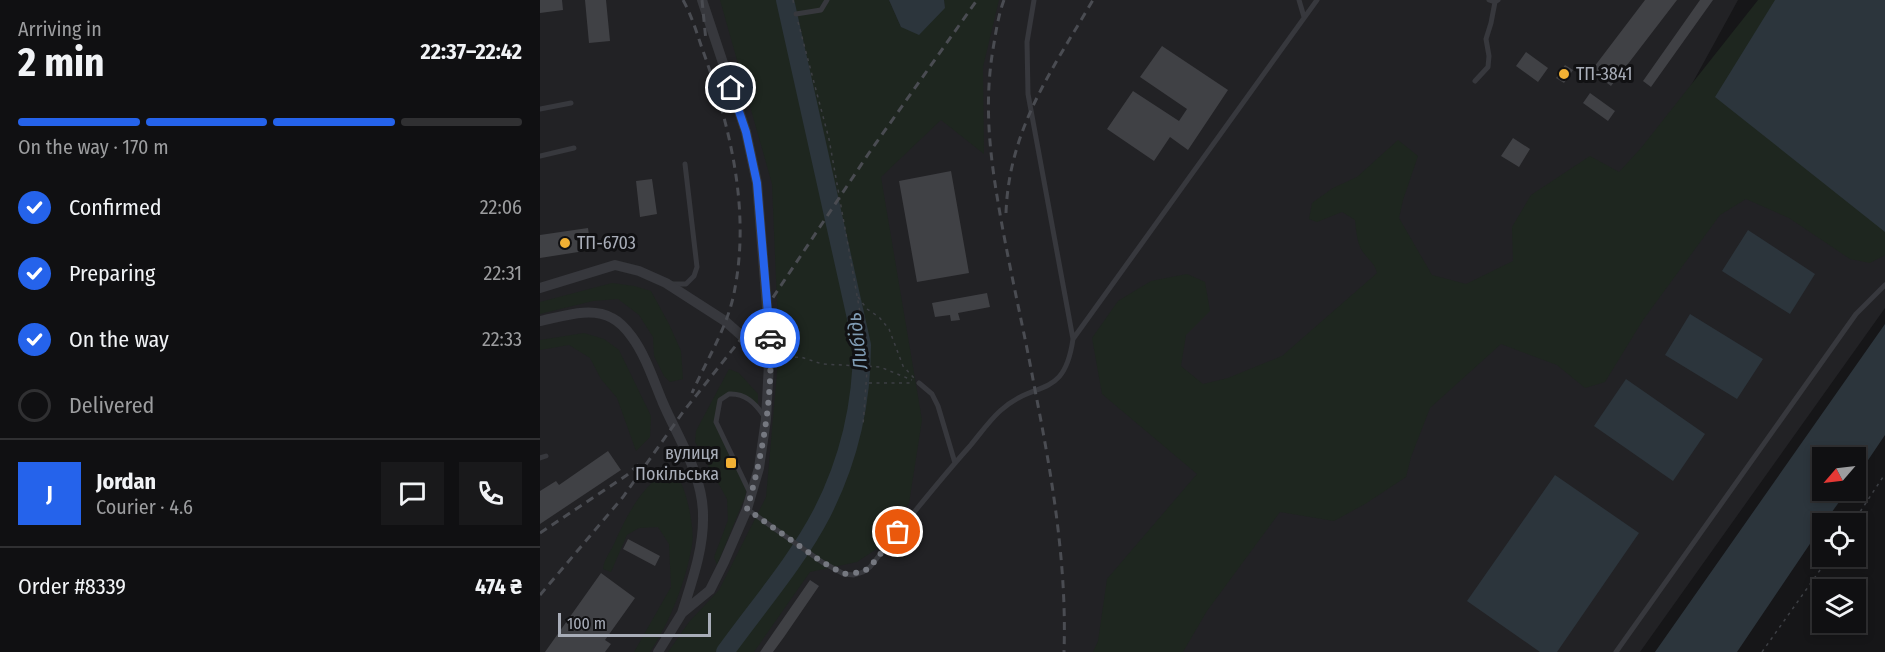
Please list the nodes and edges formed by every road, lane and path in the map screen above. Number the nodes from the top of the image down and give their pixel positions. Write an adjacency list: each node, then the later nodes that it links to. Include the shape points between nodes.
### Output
1 (702, 0): 22 (street, via 746,132 757,183)
2 (793, 0): 8 (path)
3 (827, 0): 8 (lane, via 821,10)
4 (1034, 0): 21 (lane, via 1027,42 1028,94)
5 (1299, 0): 9 (lane)
6 (1317, 0): 9 (lane)
7 (1494, 0): 10 (lane, via 1486,39 1488,67)
8 (796, 14): 19 (path, via 829,139)
9 (1304, 17): 21 (lane)
10 (1475, 81)
11 (571, 103): 12 (lane)
12 (540, 109)
13 (574, 148): 14 (lane)
14 (540, 156)
15 (686, 164): 16 (lane, via 697,267 686,284)
16 (666, 283): 18 (street, via 615,265); 22 (street, via 725,321)
17 (1885, 285): 35 (lane, via 1856,314)
18 (540, 288)
19 (857, 296): 23 (path, via 868,357); 24 (path, via 889,329 903,366)
20 (540, 321): 33 (street, via 580,313 604,315 613,318 632,338 700,489 702,543)
21 (1073, 339): 27 (lane, via 1071,357 1063,374 1054,383 1019,398 1001,411)
22 (770, 359): 24 (path, via 801,357 822,364 880,367); 25 (street)
23 (868, 383): 24 (path); 26 (path)
24 (919, 383): 27 (lane, via 932,394 938,406)
25 (766, 419): 29 (street); 29 (lane, via 744,395 729,394 720,400 716,422)
26 (863, 425)
27 (955, 463): 30 (lane, via 863,572 844,574)
28 (1885, 474): 31 (path)
29 (751, 496): 30 (street)
30 (747, 509): 33 (street, via 710,590)
31 (1859, 513)
32 (1822, 567): 36 (path)
33 (682, 613): 34 (street)
34 (658, 652)
35 (1616, 652)
36 (1762, 652)

